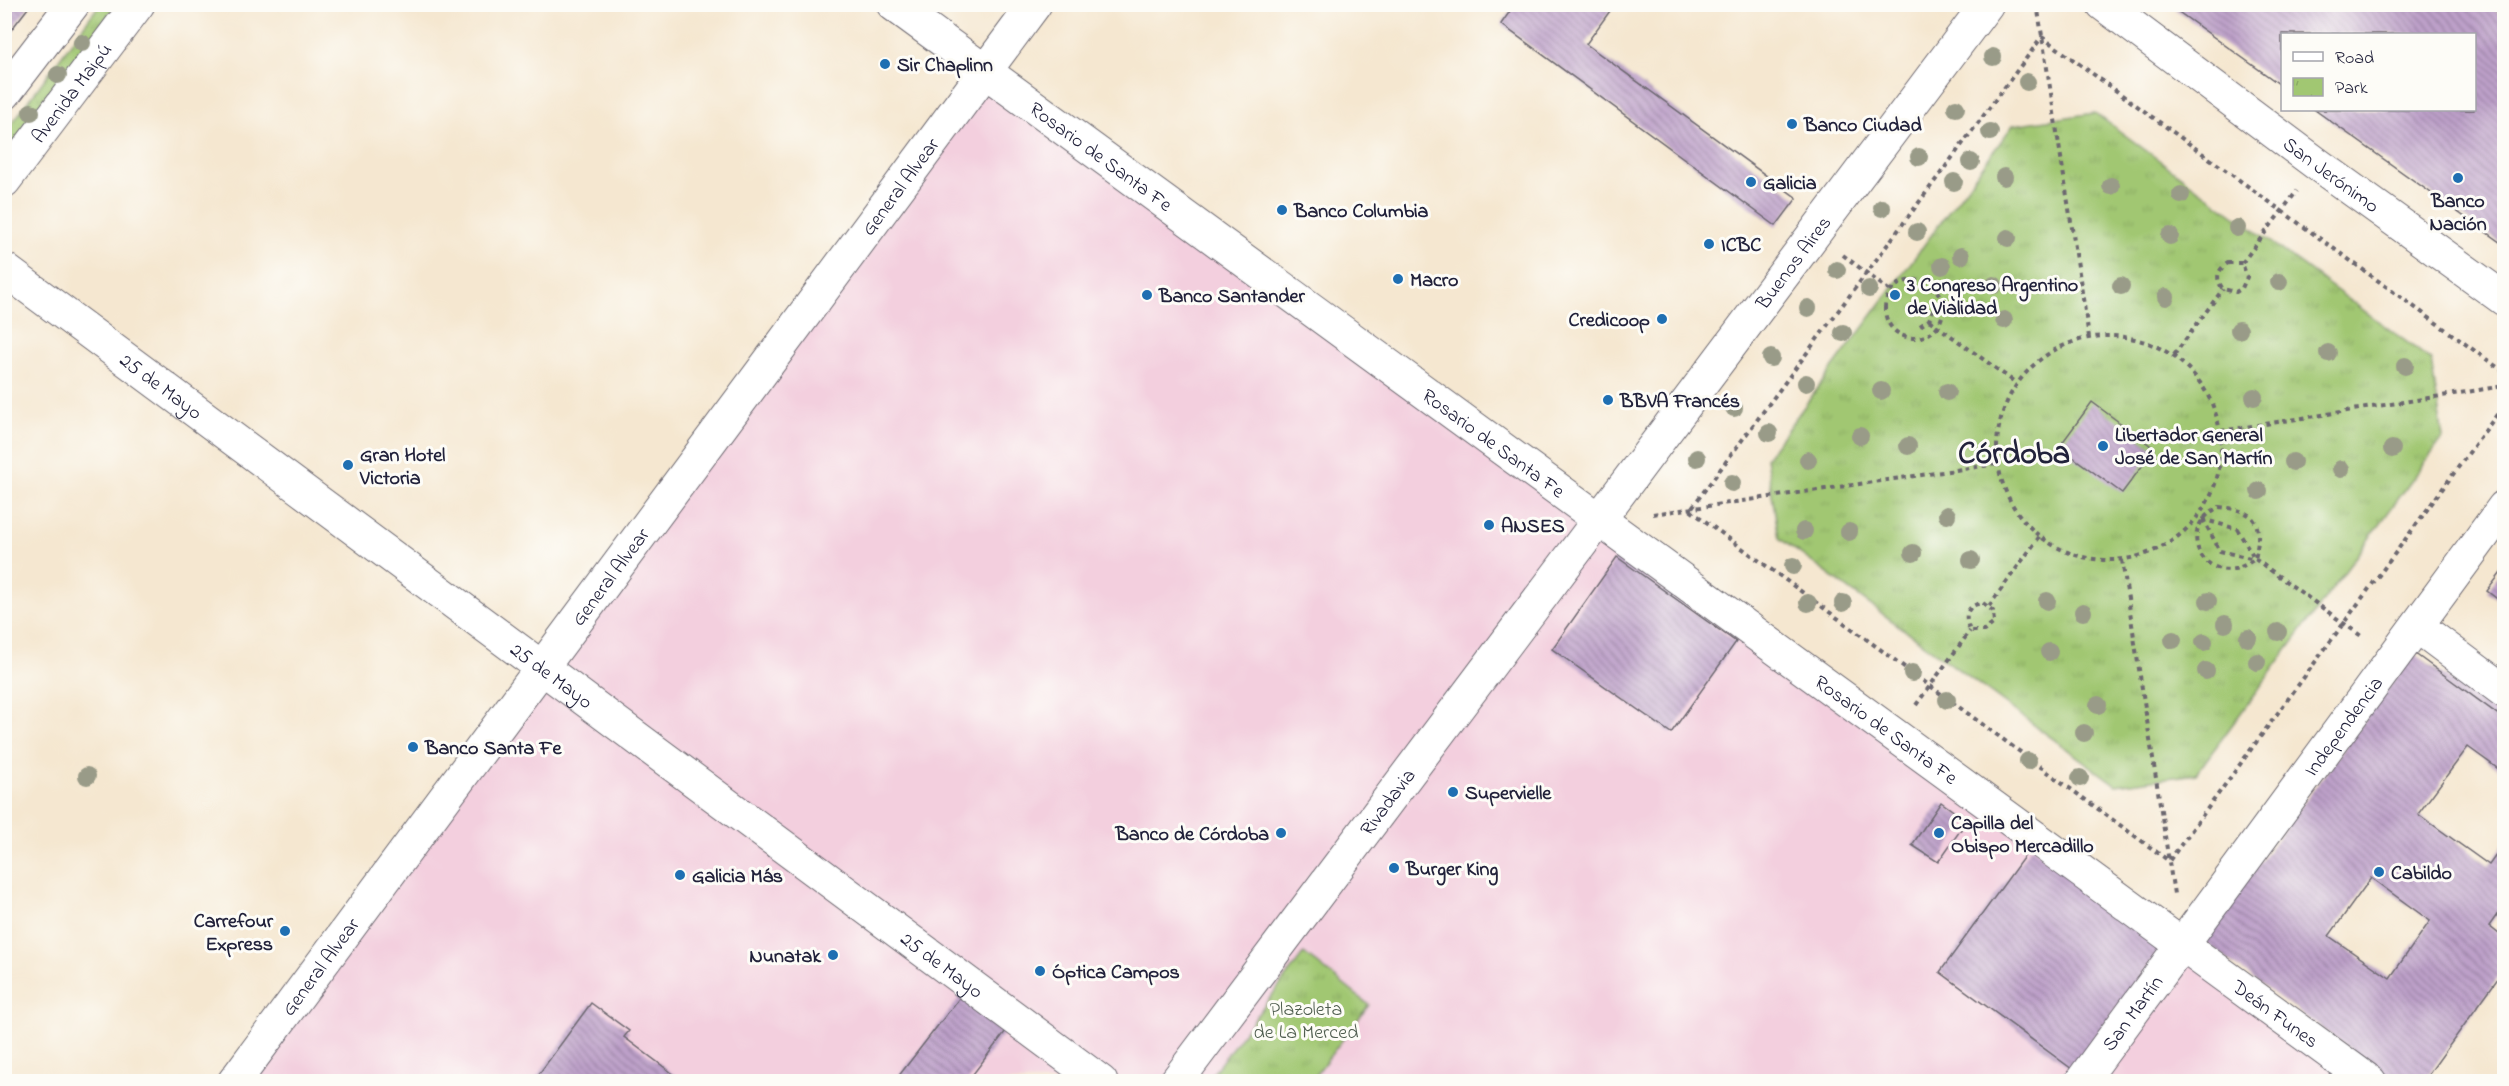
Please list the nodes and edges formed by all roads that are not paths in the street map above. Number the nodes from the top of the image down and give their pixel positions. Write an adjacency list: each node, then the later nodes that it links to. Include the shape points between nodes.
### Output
1 (73, 4): 8 (street)
2 (138, 4): 9 (street, Avenida Maipú)
3 (892, 4): 7 (street, Rosario de Santa Fe)
4 (1035, 4): 7 (street, General Alvear)
5 (1987, 4): 13 (street, Buenos Aires)
6 (2103, 4): 11 (street, San Jerónimo)
7 (984, 72): 13 (street, Rosario de Santa Fe); 15 (street, General Alvear)
8 (4, 94)
9 (4, 181)
10 (4, 269): 15 (street, 25 de Mayo)
11 (2505, 299)
12 (2505, 507): 14 (street, Independencia)
13 (1600, 521): 17 (street, Rosario de Santa Fe); 20 (street, Rivadavia)
14 (2417, 626): 16 (street); 17 (street, Independencia)
15 (543, 667): 18 (street, General Alvear); 19 (street, 25 de Mayo)
16 (2505, 691)
17 (2182, 945): 21 (street, San Martín); 22 (street, Deán Funes)
18 (234, 1082)
19 (1101, 1082)
20 (1176, 1082)
21 (2081, 1082)
22 (2370, 1082)

